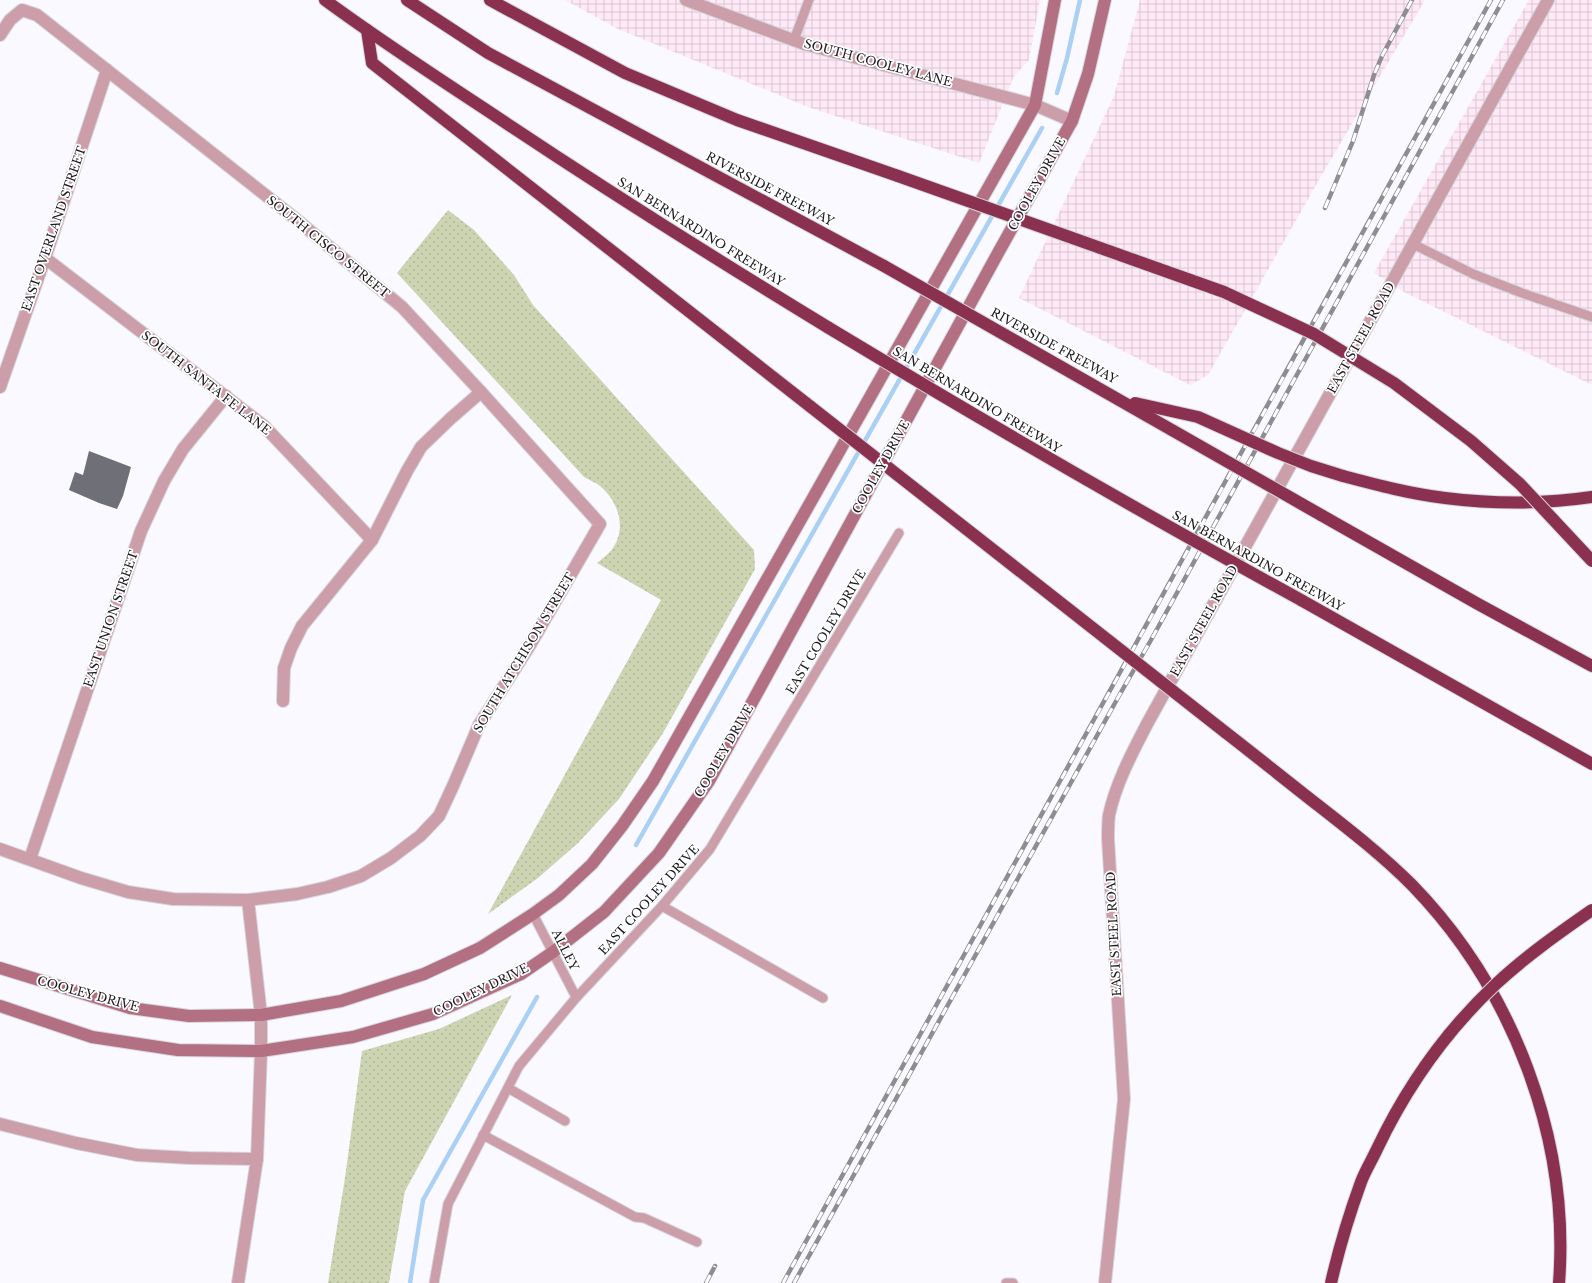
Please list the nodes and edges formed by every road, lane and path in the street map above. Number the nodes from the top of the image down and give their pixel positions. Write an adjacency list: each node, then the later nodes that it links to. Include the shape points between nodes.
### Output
1 (325, 0): 9 (highway)
2 (407, 0): 21 (highway, RIVERSIDE FREEWAY, bridge, via 488,53 884,266)
3 (490, 0): 26 (highway, bridge, via 625,73 737,120 1224,292 1314,334 1394,383 1472,441 1520,484)
4 (686, 0): 11 (street, SOUTH COOLEY LANE)
5 (809, 0): 11 (lane)
6 (1055, 0): 13 (street, COOLEY DRIVE)
7 (1105, 0): 14 (street, COOLEY DRIVE, via 1088,74)
8 (1548, 0): 15 (street, EAST STEEL ROAD)
9 (366, 30): 29 (highway, SAN BERNARDINO FREEWAY, bridge, via 719,261 957,405 1133,507); 55 (highway, bridge, via 372,63 1344,826 1396,869 1426,900 1447,925 1490,987 1515,1038 1533,1085 1547,1136 1558,1199)
10 (0, 35): 12 (street, SOUTH CISCO STREET, via 10,20 22,10 38,15)
11 (794, 40): 13 (street, SOUTH COOLEY LANE)
12 (107, 70): 16 (street, EAST OVERLAND STREET); 19 (street, SOUTH CISCO STREET, via 292,216 402,307)
13 (1035, 105): 14 (street, SOUTH COOLEY LANE); 35 (street, COOLEY DRIVE, via 653,782 592,864 559,895)
14 (1072, 121): 36 (street, COOLEY DRIVE, via 709,781 659,853 604,912)
15 (1413, 244): 17 (lane, via 1473,274); 53 (street, EAST STEEL ROAD, via 1147,724 1115,794 1109,816 1108,839 1124,1099)
16 (45, 258): 18 (street, EAST OVERLAND STREET); 20 (street, SOUTH SANTA FE LANE)
17 (1592, 317)
18 (0, 387)
19 (481, 392): 23 (street, SOUTH CISCO STREET); 25 (street, via 421,447)
20 (226, 396): 25 (street, SOUTH SANTA FE LANE, via 264,426); 31 (street, EAST UNION STREET, via 183,450 164,482 141,531)
21 (1122, 401): 22 (highway, bridge, via 1198,418 1311,466 1394,489 1445,498 1505,502 1566,501); 27 (highway, bridge)
22 (1592, 497)
23 (600, 524): 32 (street, SOUTH ATCHISON STREET, via 530,645 479,725 439,816 420,836 361,876 296,894)
24 (899, 533): 33 (lane, EAST COOLEY DRIVE, via 710,849)
25 (372, 540): 28 (street, via 302,626 284,668)
26 (1592, 561)
27 (1592, 666)
28 (283, 701)
29 (1592, 764)
30 (0, 849): 31 (street, SOUTH ATCHISON STREET)
31 (30, 859): 32 (street, SOUTH ATCHISON STREET, via 128,892 173,899)
32 (248, 900): 41 (street)
33 (662, 906): 38 (lane, EAST COOLEY DRIVE); 39 (lane)
34 (1592, 910): 54 (highway, bridge, via 1541,946 1496,984 1454,1028 1420,1073 1389,1123 1362,1180 1341,1241)
35 (533, 914): 36 (lane, ALLEY); 41 (street, COOLEY DRIVE, via 480,948 424,974 341,1001)
36 (553, 952): 38 (lane, ALLEY); 42 (street, COOLEY DRIVE, via 521,974 433,1014 353,1036)
37 (0, 968): 41 (street, COOLEY DRIVE, via 130,1008 189,1016)
38 (576, 997): 43 (lane, EAST COOLEY DRIVE, via 519,1066)
39 (823, 998)
40 (0, 1006): 42 (street, COOLEY DRIVE, via 92,1037 178,1050)
41 (261, 1015): 42 (street)
42 (261, 1051): 47 (street)
43 (508, 1088): 44 (lane); 46 (lane, EAST COOLEY DRIVE)
44 (565, 1121)
45 (0, 1124): 47 (street, via 76,1143 137,1154)
46 (483, 1135): 48 (lane, via 635,1217 644,1218); 50 (lane, EAST COOLEY DRIVE, via 448,1204)
47 (258, 1159): 49 (street)
48 (697, 1242)
49 (238, 1283)
50 (434, 1283)
51 (1006, 1283): 52 (lane)
52 (1013, 1283)
53 (1105, 1283)
54 (1331, 1283)
55 (1559, 1283)

